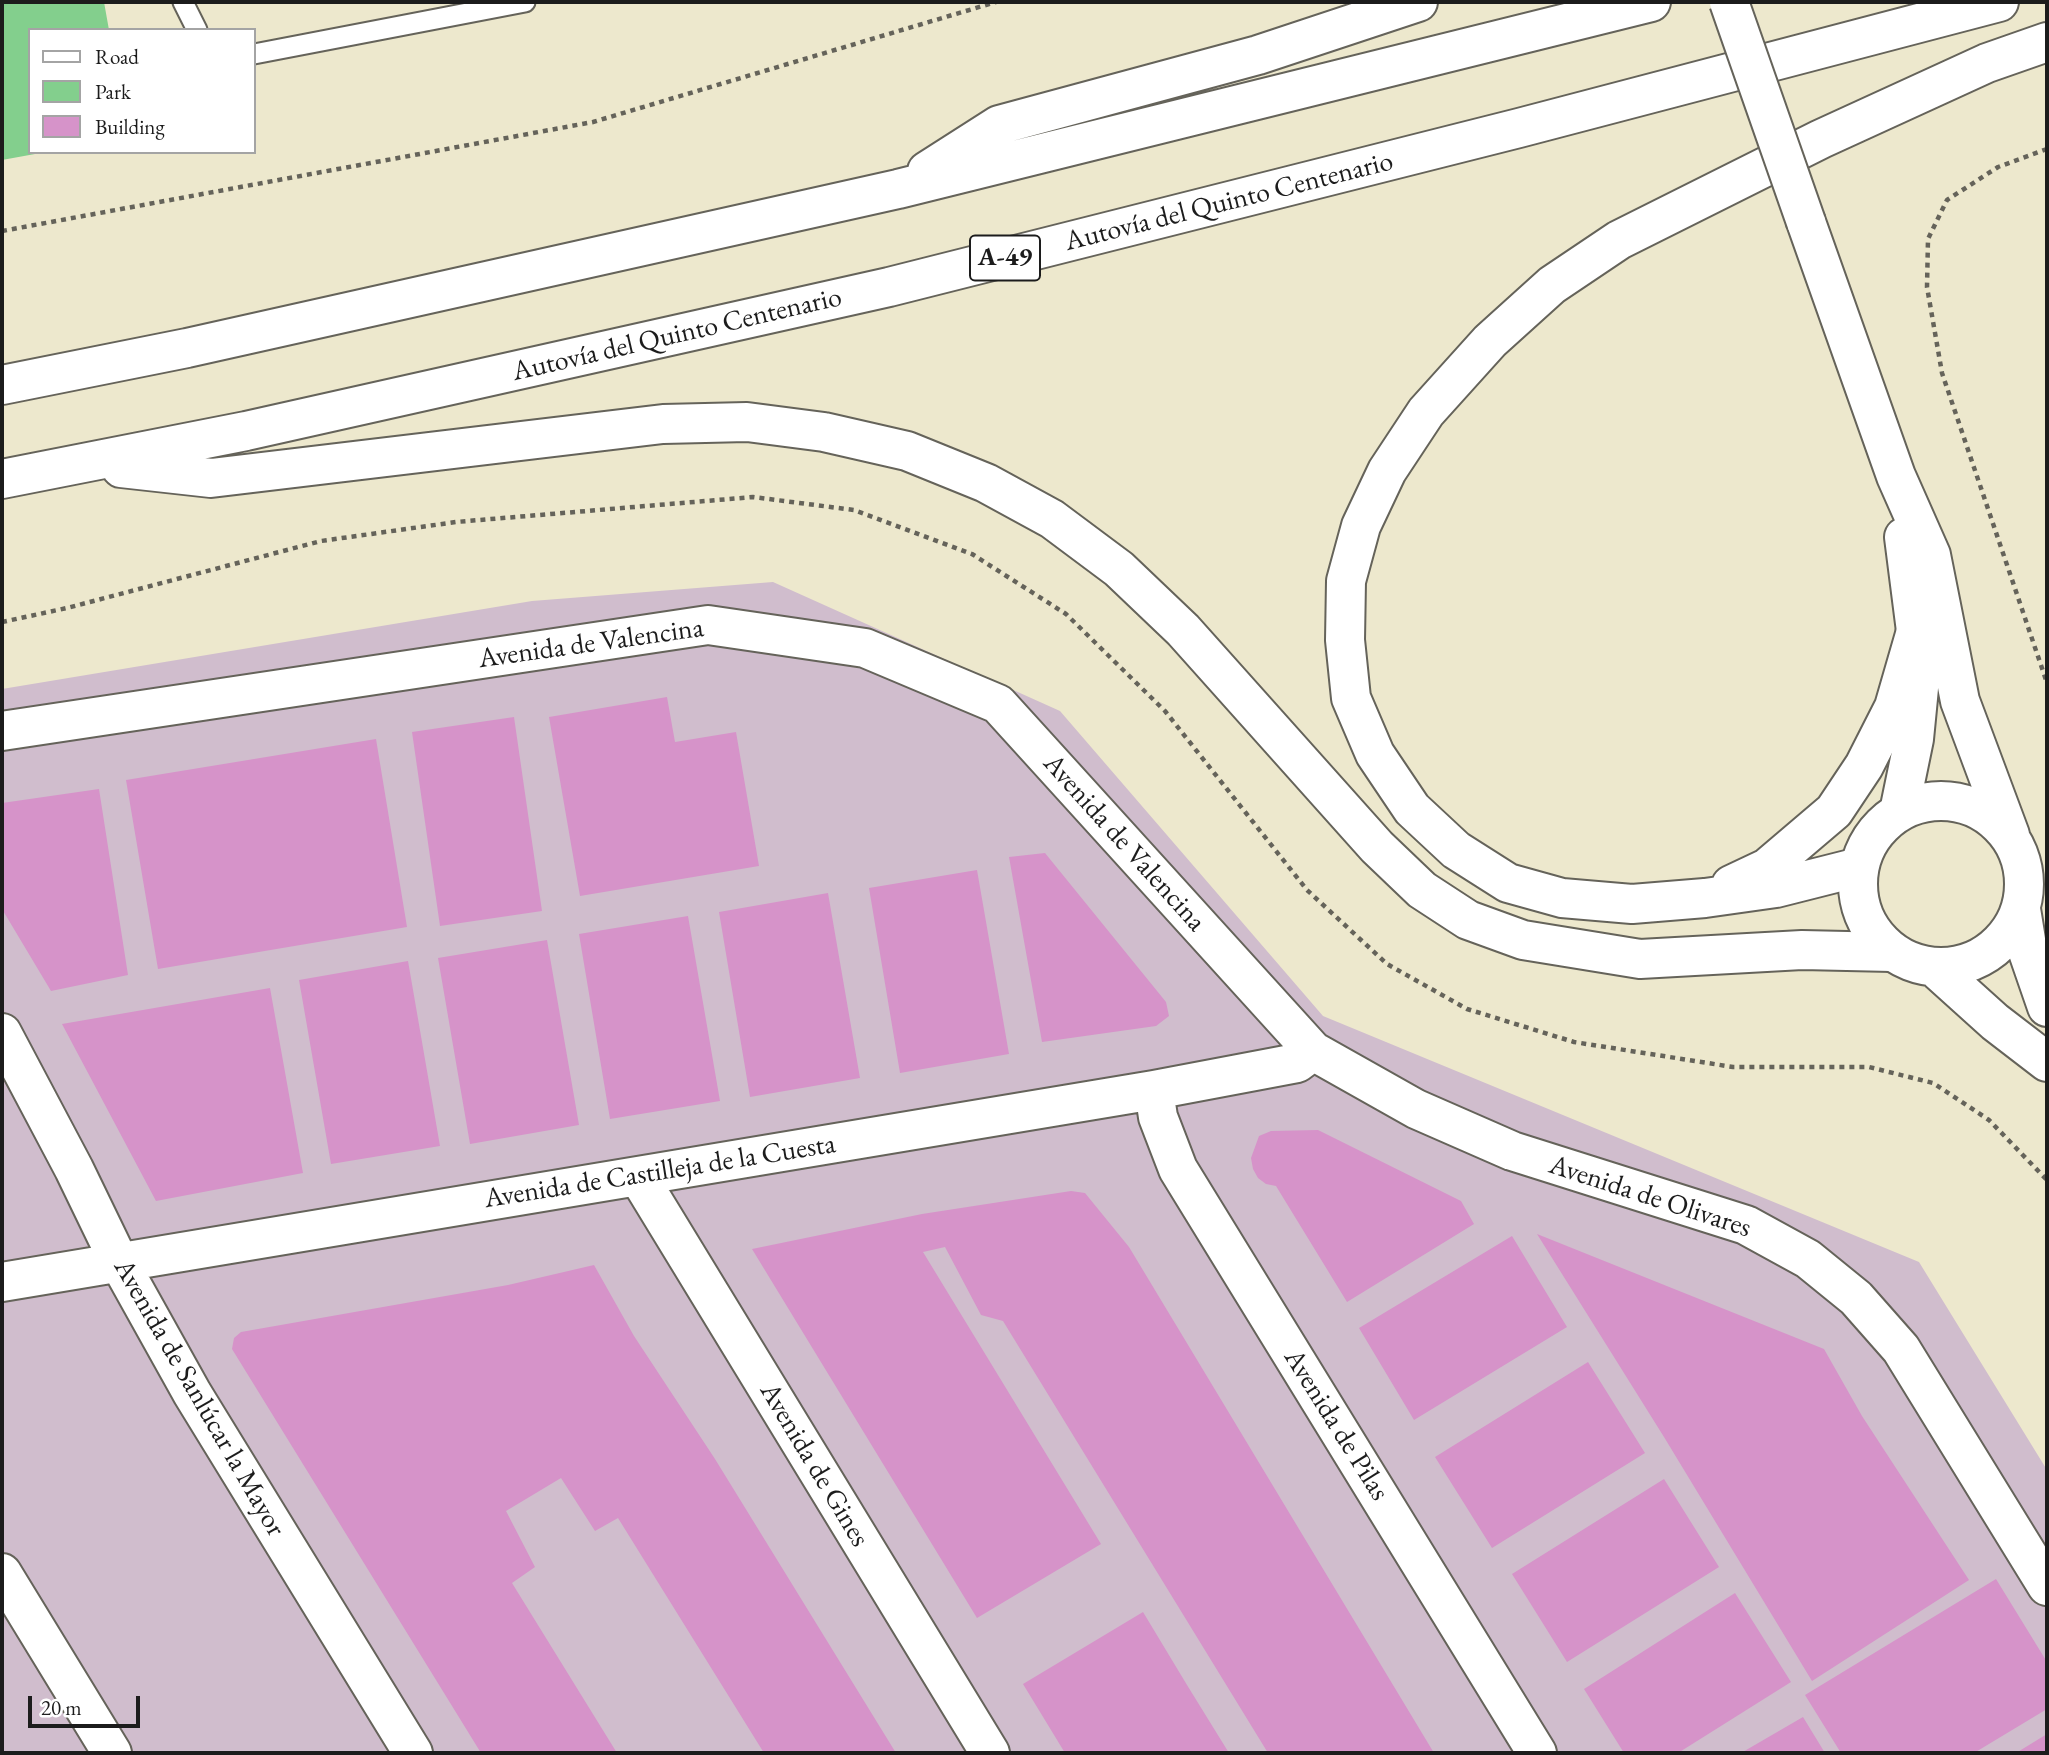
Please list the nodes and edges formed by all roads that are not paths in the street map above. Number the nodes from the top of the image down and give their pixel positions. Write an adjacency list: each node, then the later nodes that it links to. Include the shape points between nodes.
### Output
1 (183, 2): 7 (lane)
2 (525, 2): 9 (lane)
3 (1418, 2): 10 (main road, via 1258,55 999,125)
4 (1651, 2): 10 (main road)
5 (1729, 2): 13 (main road, bridge)
6 (1999, 2): 12 (main road, Autovía del Quinto Centenario / A-49, via 889,287)
7 (196, 28)
8 (2047, 42): 20 (main road, via 1987,63 1821,139 1619,240 1552,285 1490,341 1426,412 1387,471 1361,526 1346,581 1345,640 1351,698 1375,754 1412,809 1456,850 1508,883 1562,898 1632,904)
9 (256, 54)
10 (898, 189): 11 (main road)
11 (2, 385)
12 (85, 464): 14 (main road, Autovía del Quinto Centenario / A-49); 22 (main road, via 211,478 663,424 747,422 824,432 907,452 986,482 1052,519 1119,569 1183,630 1377,847 1422,890 1468,920 1522,940 1640,959 1802,950)
13 (1896, 476): 15 (main road); 18 (main road, via 1931,555 1960,701)
14 (2, 479)
15 (1916, 631): 17 (main road, via 1919,688); 20 (main road, via 1894,708 1834,811 1767,868)
16 (2, 731): 26 (main road, Avenida de Valencina, via 708,625 865,648 998,704)
17 (1899, 812): 18 (main road, via 1922,803 1959,803 1992,818); 19 (main road, via 1867,845)
18 (2010, 835): 21 (main road, via 2021,858 2025,884)
19 (1859, 867): 20 (main road, via 1776,888); 22 (main road, via 1857,891 1863,914 1874,935)
20 (1704, 898)
21 (2021, 909): 23 (main road, via 2008,934 1987,954 1962,965); 24 (main road, via 2028,952)
22 (1892, 952): 23 (main road)
23 (1934, 967): 27 (main road, via 1995,1023)
24 (2047, 1007)
25 (2, 1033): 30 (main road, Avenida de Sanlúcar la Mayor)
26 (1313, 1051): 28 (main road, Avenida de Castilleja de la Cuesta, via 1297,1063); 33 (main road, Avenida de Olivares, via 1416,1110 1512,1151 1746,1225 1808,1259 1856,1298 1902,1349)
27 (2047, 1062)
28 (1154, 1090): 29 (main road, Avenida de Castilleja de la Cuesta); 37 (main road, Avenida de Pilas, via 1158,1117 1178,1168)
29 (638, 1176): 30 (main road, Avenida de Castilleja de la Cuesta); 36 (main road, Avenida de Gines)
30 (119, 1262): 31 (main road, Avenida de Castilleja de la Cuesta); 35 (main road, Avenida de Sanlúcar la Mayor, via 192,1394)
31 (2, 1282)
32 (2, 1573): 34 (main road)
33 (2047, 1586)
34 (113, 1753)
35 (413, 1753)
36 (990, 1753)
37 (1537, 1753)

